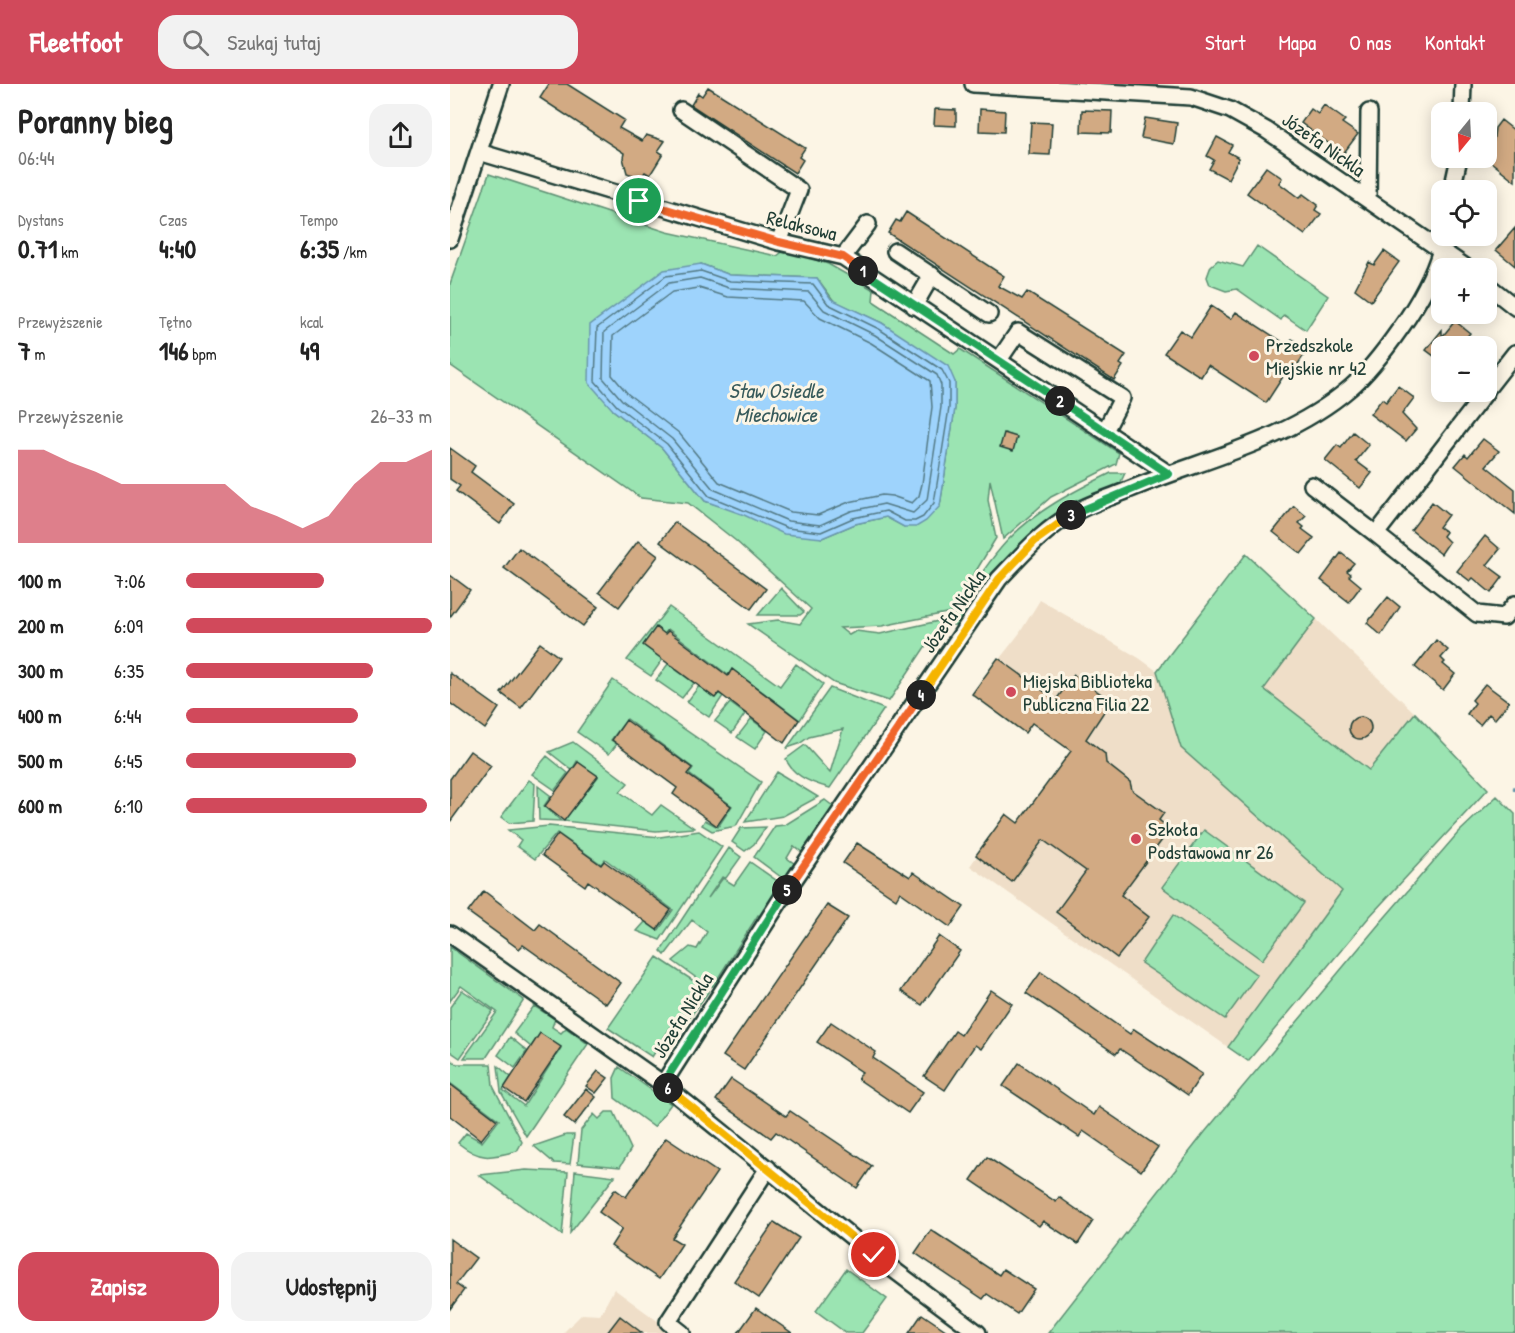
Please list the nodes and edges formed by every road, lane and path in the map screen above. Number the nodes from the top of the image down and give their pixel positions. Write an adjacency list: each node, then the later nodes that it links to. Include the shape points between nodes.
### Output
1 (501, 84): 7 (street)
2 (974, 84): 8 (street, Józefa Nickla, via 1191,97 1230,110 1266,130)
3 (1463, 84): 4 (street)
4 (1462, 102)
5 (681, 110): 12 (street, via 799,190)
6 (1369, 112): 8 (street, Józefa Nickla)
7 (479, 152): 11 (street); 12 (street, Relaksowa)
8 (1368, 200): 10 (street, Józefa Nickla)
9 (868, 224): 16 (street)
10 (1431, 235)
11 (450, 239)
12 (779, 242): 16 (street, Relaksowa)
13 (1441, 246): 28 (street, Józefa Nickla, via 1420,300 1388,346 1350,388 1287,430)
14 (1447, 246): 17 (street, Józefa Nickla)
15 (895, 251): 18 (street)
16 (843, 257): 20 (street, Relaksowa)
17 (1458, 258)
18 (932, 275): 20 (street); 22 (street)
19 (1497, 293): 21 (street)
20 (914, 306): 24 (street, Relaksowa)
21 (1515, 307)
22 (989, 314)
23 (1515, 353): 25 (street)
24 (999, 360): 27 (street, Relaksowa); 27 (street, via 1018,332 1122,398)
25 (1497, 377)
26 (1478, 402): 30 (street)
27 (1105, 431): 28 (street, Relaksowa)
28 (1169, 474): 33 (street, Józefa Nickla, via 1074,513 1035,541 999,579 785,892)
29 (1312, 485): 30 (street)
30 (1376, 534): 31 (street, via 1477,614 1504,617)
31 (1515, 604)
32 (450, 934): 33 (street, Józefa Nickla)
33 (663, 1084): 34 (street, Józefa Nickla)
34 (768, 1168): 35 (street, via 668,1322); 36 (street, Józefa Nickla)
35 (682, 1333)
36 (978, 1333)

